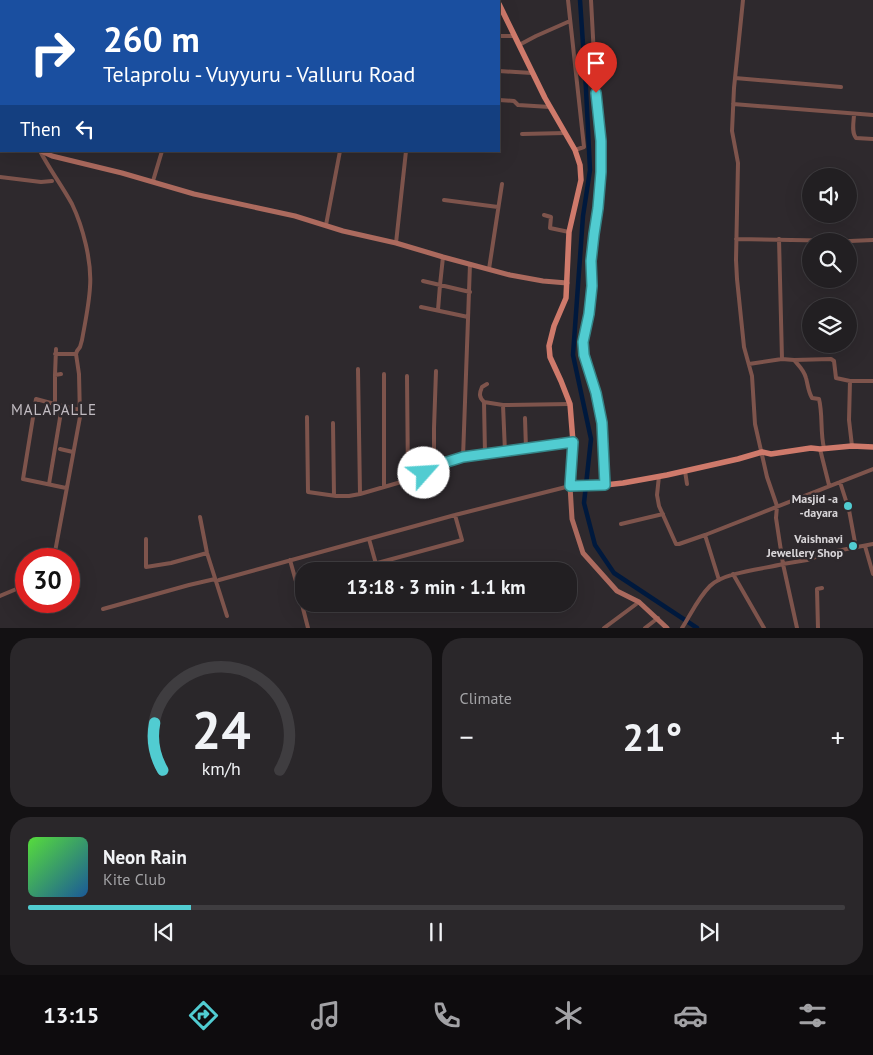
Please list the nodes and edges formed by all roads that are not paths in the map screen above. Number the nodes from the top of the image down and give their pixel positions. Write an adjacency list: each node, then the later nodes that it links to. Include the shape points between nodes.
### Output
1 (568, 0): 5 (street)
2 (591, 0): 93 (street, via 601,172 591,261 592,286 583,342 602,423)
3 (743, 0): 11 (street)
4 (500, 7): 7 (main road)
5 (570, 21): 8 (street); 21 (street, via 584,147)
6 (500, 36): 7 (street)
7 (514, 36): 8 (main road)
8 (519, 44): 10 (main road)
9 (500, 71): 10 (street)
10 (532, 73): 15 (main road)
11 (735, 78): 12 (street); 14 (street)
12 (841, 87)
13 (500, 100): 15 (street)
14 (733, 104): 16 (street); 38 (street, via 732,131 738,163)
15 (550, 107): 18 (main road)
16 (854, 114): 17 (street); 20 (street, via 854,136)
17 (873, 115)
18 (564, 133): 19 (street); 21 (main road)
19 (522, 134)
20 (873, 139)
21 (575, 150): 37 (main road, via 581,180)
22 (41, 152): 27 (street)
23 (42, 152): 30 (main road)
24 (162, 152): 30 (street)
25 (340, 152): 36 (street)
26 (406, 152): 41 (street)
27 (55, 176): 29 (street); 31 (street)
28 (0, 177): 29 (street)
29 (52, 181): 31 (street)
30 (153, 181): 36 (main road)
31 (59, 183): 52 (street, via 80,225 90,271 82,340)
32 (502, 184): 34 (street)
33 (444, 200): 34 (street)
34 (498, 207): 44 (street)
35 (544, 215): 37 (street, via 551,217 550,228)
36 (326, 225): 41 (main road)
37 (569, 232): 46 (main road)
38 (736, 239): 39 (street); 55 (street, via 740,314)
39 (779, 239): 40 (street); 53 (street)
40 (873, 240)
41 (396, 243): 42 (main road)
42 (443, 258): 43 (main road); 47 (street)
43 (470, 264): 44 (main road); 48 (street)
44 (489, 269): 46 (main road)
45 (423, 281): 47 (street)
46 (567, 283): 67 (main road, via 566,298 549,346 550,357)
47 (440, 285): 48 (street); 50 (street)
48 (470, 292): 51 (street)
49 (421, 307): 50 (street)
50 (438, 310): 51 (street)
51 (468, 316): 84 (street)
52 (76, 354): 60 (street, via 55,351); 70 (street)
53 (782, 359): 54 (street); 55 (street)
54 (794, 360): 62 (street, via 833,360 836,378); 77 (street, via 806,376 812,398 819,399)
55 (749, 364): 82 (street, via 755,424)
56 (358, 369): 98 (street)
57 (436, 371): 85 (street)
58 (61, 374): 60 (street)
59 (384, 374): 96 (street)
60 (55, 375): 66 (street)
61 (406, 376): 89 (street)
62 (850, 381): 63 (street); 75 (street)
63 (873, 381)
64 (487, 384): 65 (street, via 479,394)
65 (484, 402): 68 (street); 83 (street)
66 (55, 404): 69 (street); 91 (street, via 36,399 23,478)
67 (570, 404): 68 (street); 74 (main road)
68 (503, 405): 81 (street)
69 (62, 406): 70 (street); 91 (street)
70 (80, 410): 80 (street)
71 (307, 417): 99 (street, via 308,492)
72 (525, 418): 79 (street)
73 (333, 423): 99 (street)
74 (573, 442): 79 (street); 95 (main road)
75 (852, 446): 76 (main road); 77 (main road)
76 (873, 447)
77 (822, 448): 82 (main road, via 770,454); 94 (street)
78 (60, 449): 80 (street)
79 (526, 449): 81 (street)
80 (73, 452): 97 (street)
81 (505, 452): 83 (street)
82 (762, 452): 87 (main road); 100 (street)
83 (485, 454): 84 (street)
84 (463, 457): 85 (street)
85 (434, 466): 89 (street)
86 (873, 469): 90 (street)
87 (685, 471): 88 (main road); 92 (street)
88 (659, 476): 93 (main road); 101 (street, via 657,495)
89 (408, 480): 96 (street)
90 (840, 482): 94 (street); 111 (street)
91 (49, 484): 97 (street)
92 (687, 484)
93 (605, 485): 95 (main road)
94 (829, 485): 100 (street)
95 (573, 486): 102 (street); 125 (main road, via 572,520 583,553 616,590)
96 (384, 487): 98 (street)
97 (66, 488): 110 (street)
98 (360, 494): 99 (street)
99 (334, 496)
100 (777, 506): 105 (street); 116 (street)
101 (663, 514): 104 (street); 105 (street, via 676,544)
102 (455, 515): 106 (street); 115 (street, via 462,540)
103 (200, 517): 112 (street)
104 (621, 524)
105 (705, 535): 120 (street)
106 (369, 539): 113 (street); 114 (street)
107 (146, 540): 112 (street, via 146,568)
108 (873, 544): 109 (street)
109 (865, 546): 111 (street); 118 (street)
110 (55, 548)
111 (856, 548): 116 (street)
112 (207, 553): 119 (street)
113 (290, 560): 119 (street); 121 (street)
114 (375, 562)
115 (383, 562)
116 (783, 564): 117 (street); 136 (street)
117 (733, 574): 120 (street); 135 (street)
118 (873, 574)
119 (217, 579): 126 (street); 128 (street)
120 (719, 580): 134 (street, via 709,587)
121 (295, 581)
122 (822, 588): 137 (street, via 817,588)
123 (15, 590): 124 (street)
124 (0, 596)
125 (639, 602): 129 (main road); 131 (street)
126 (103, 609)
127 (304, 612): 130 (street)
128 (227, 616)
129 (658, 618): 132 (street); 133 (main road)
130 (308, 628)
131 (604, 628)
132 (646, 628)
133 (667, 628)
134 (682, 628)
135 (764, 628)
136 (797, 628)
137 (818, 628)

